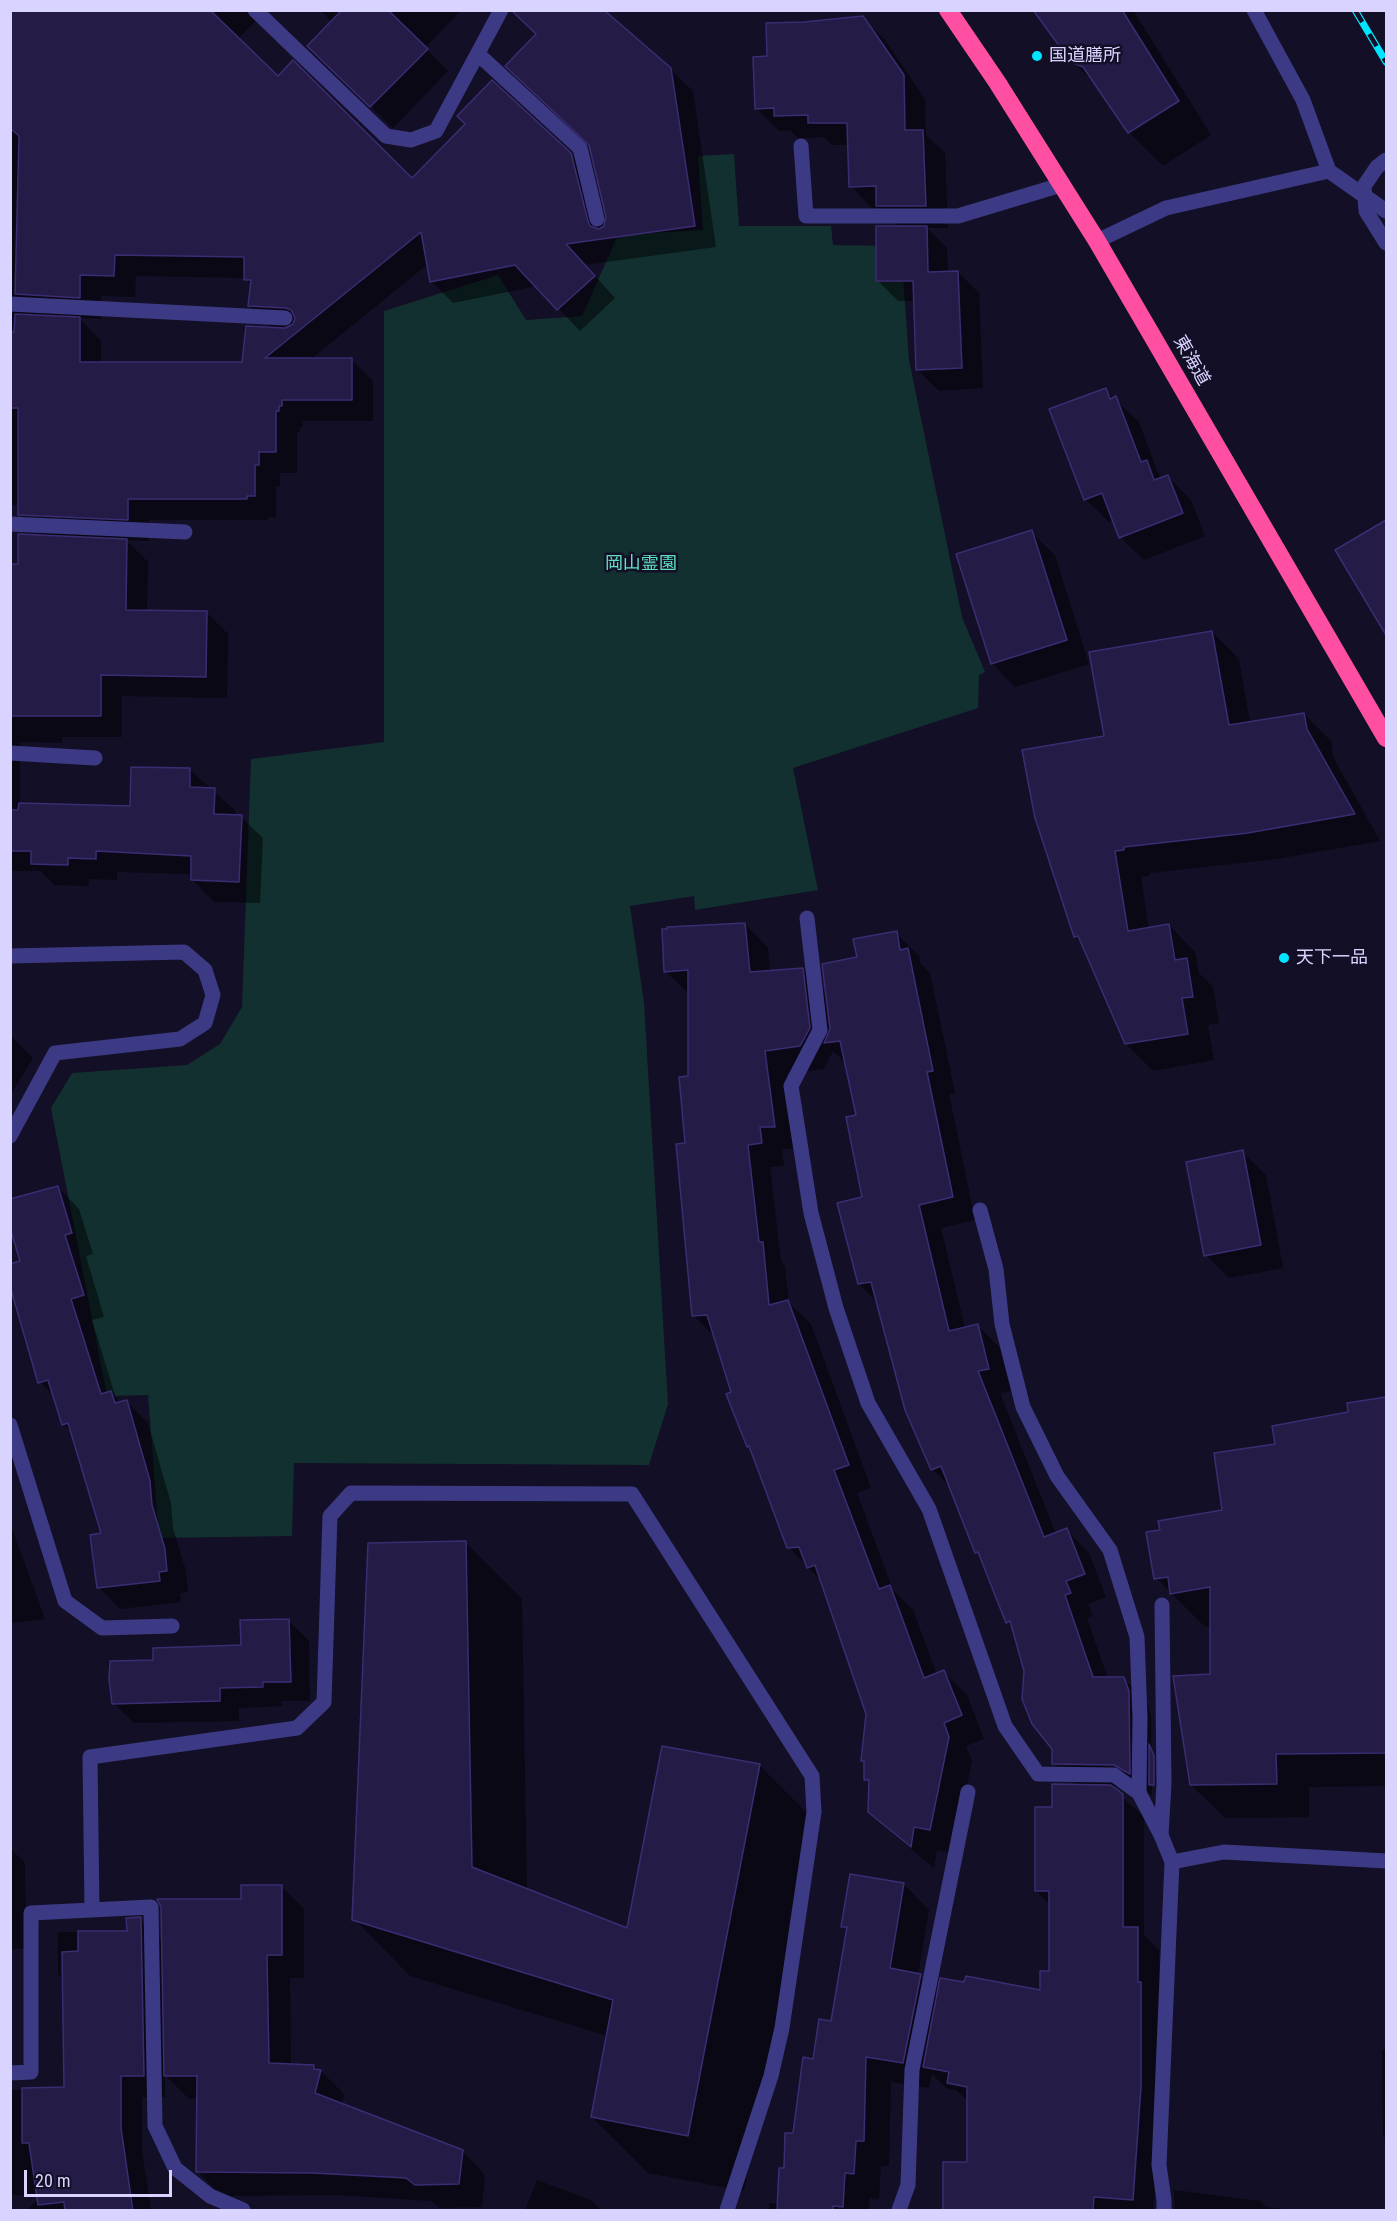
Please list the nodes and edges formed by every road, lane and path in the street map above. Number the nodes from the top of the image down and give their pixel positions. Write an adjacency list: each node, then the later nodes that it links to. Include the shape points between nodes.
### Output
1 (255, 10): 5 (street, via 386,136 411,140 436,131)
2 (501, 10): 5 (street)
3 (948, 10): 9 (highway, 東海道)
4 (1254, 10): 8 (street, via 1303,100)
5 (478, 54): 11 (street, via 580,148)
6 (801, 146): 9 (street, via 806,216 958,216)
7 (1386, 160): 13 (street, bridge, via 1364,186 1366,211)
8 (1329, 171): 10 (street); 12 (street, via 1166,208)
9 (1061, 185): 12 (highway, 東海道)
10 (1386, 211)
11 (597, 219)
12 (1097, 241): 18 (highway, 東海道)
13 (1386, 243)
14 (10, 304): 15 (street)
15 (285, 318)
16 (10, 524): 17 (street)
17 (185, 532)
18 (1386, 738)
19 (10, 753): 20 (street)
20 (94, 758)
21 (807, 918): 29 (street, via 820,1030 791,1086 811,1213 836,1308 868,1403 929,1509 1005,1726 1038,1774 1114,1775)
22 (10, 957): 23 (street, via 184,952 205,970 213,995 205,1023 180,1039 55,1053)
23 (10, 1136)
24 (980, 1210): 29 (street, via 996,1269 1002,1324 1023,1407 1057,1476 1110,1550 1137,1637)
25 (10, 1425): 27 (street, via 65,1601 102,1628)
26 (1162, 1605): 30 (street)
27 (172, 1626)
28 (968, 1792): 37 (street, via 912,2070 908,2185)
29 (1139, 1793): 30 (street)
30 (1161, 1834): 32 (street)
31 (1386, 1861): 32 (street, via 1224,1852)
32 (1172, 1862): 38 (street, via 1159,2165)
33 (93, 1910): 34 (street, via 31,1912 31,2072); 35 (street, via 151,1907 155,2126 175,2168 210,2196); 36 (street, via 90,1756 297,1728 324,1702 330,1516 351,1493 632,1494 812,1776 814,1812 782,2028 771,2076)
34 (10, 2073)
35 (243, 2211)
36 (727, 2211)
37 (899, 2211)
38 (1164, 2211)

